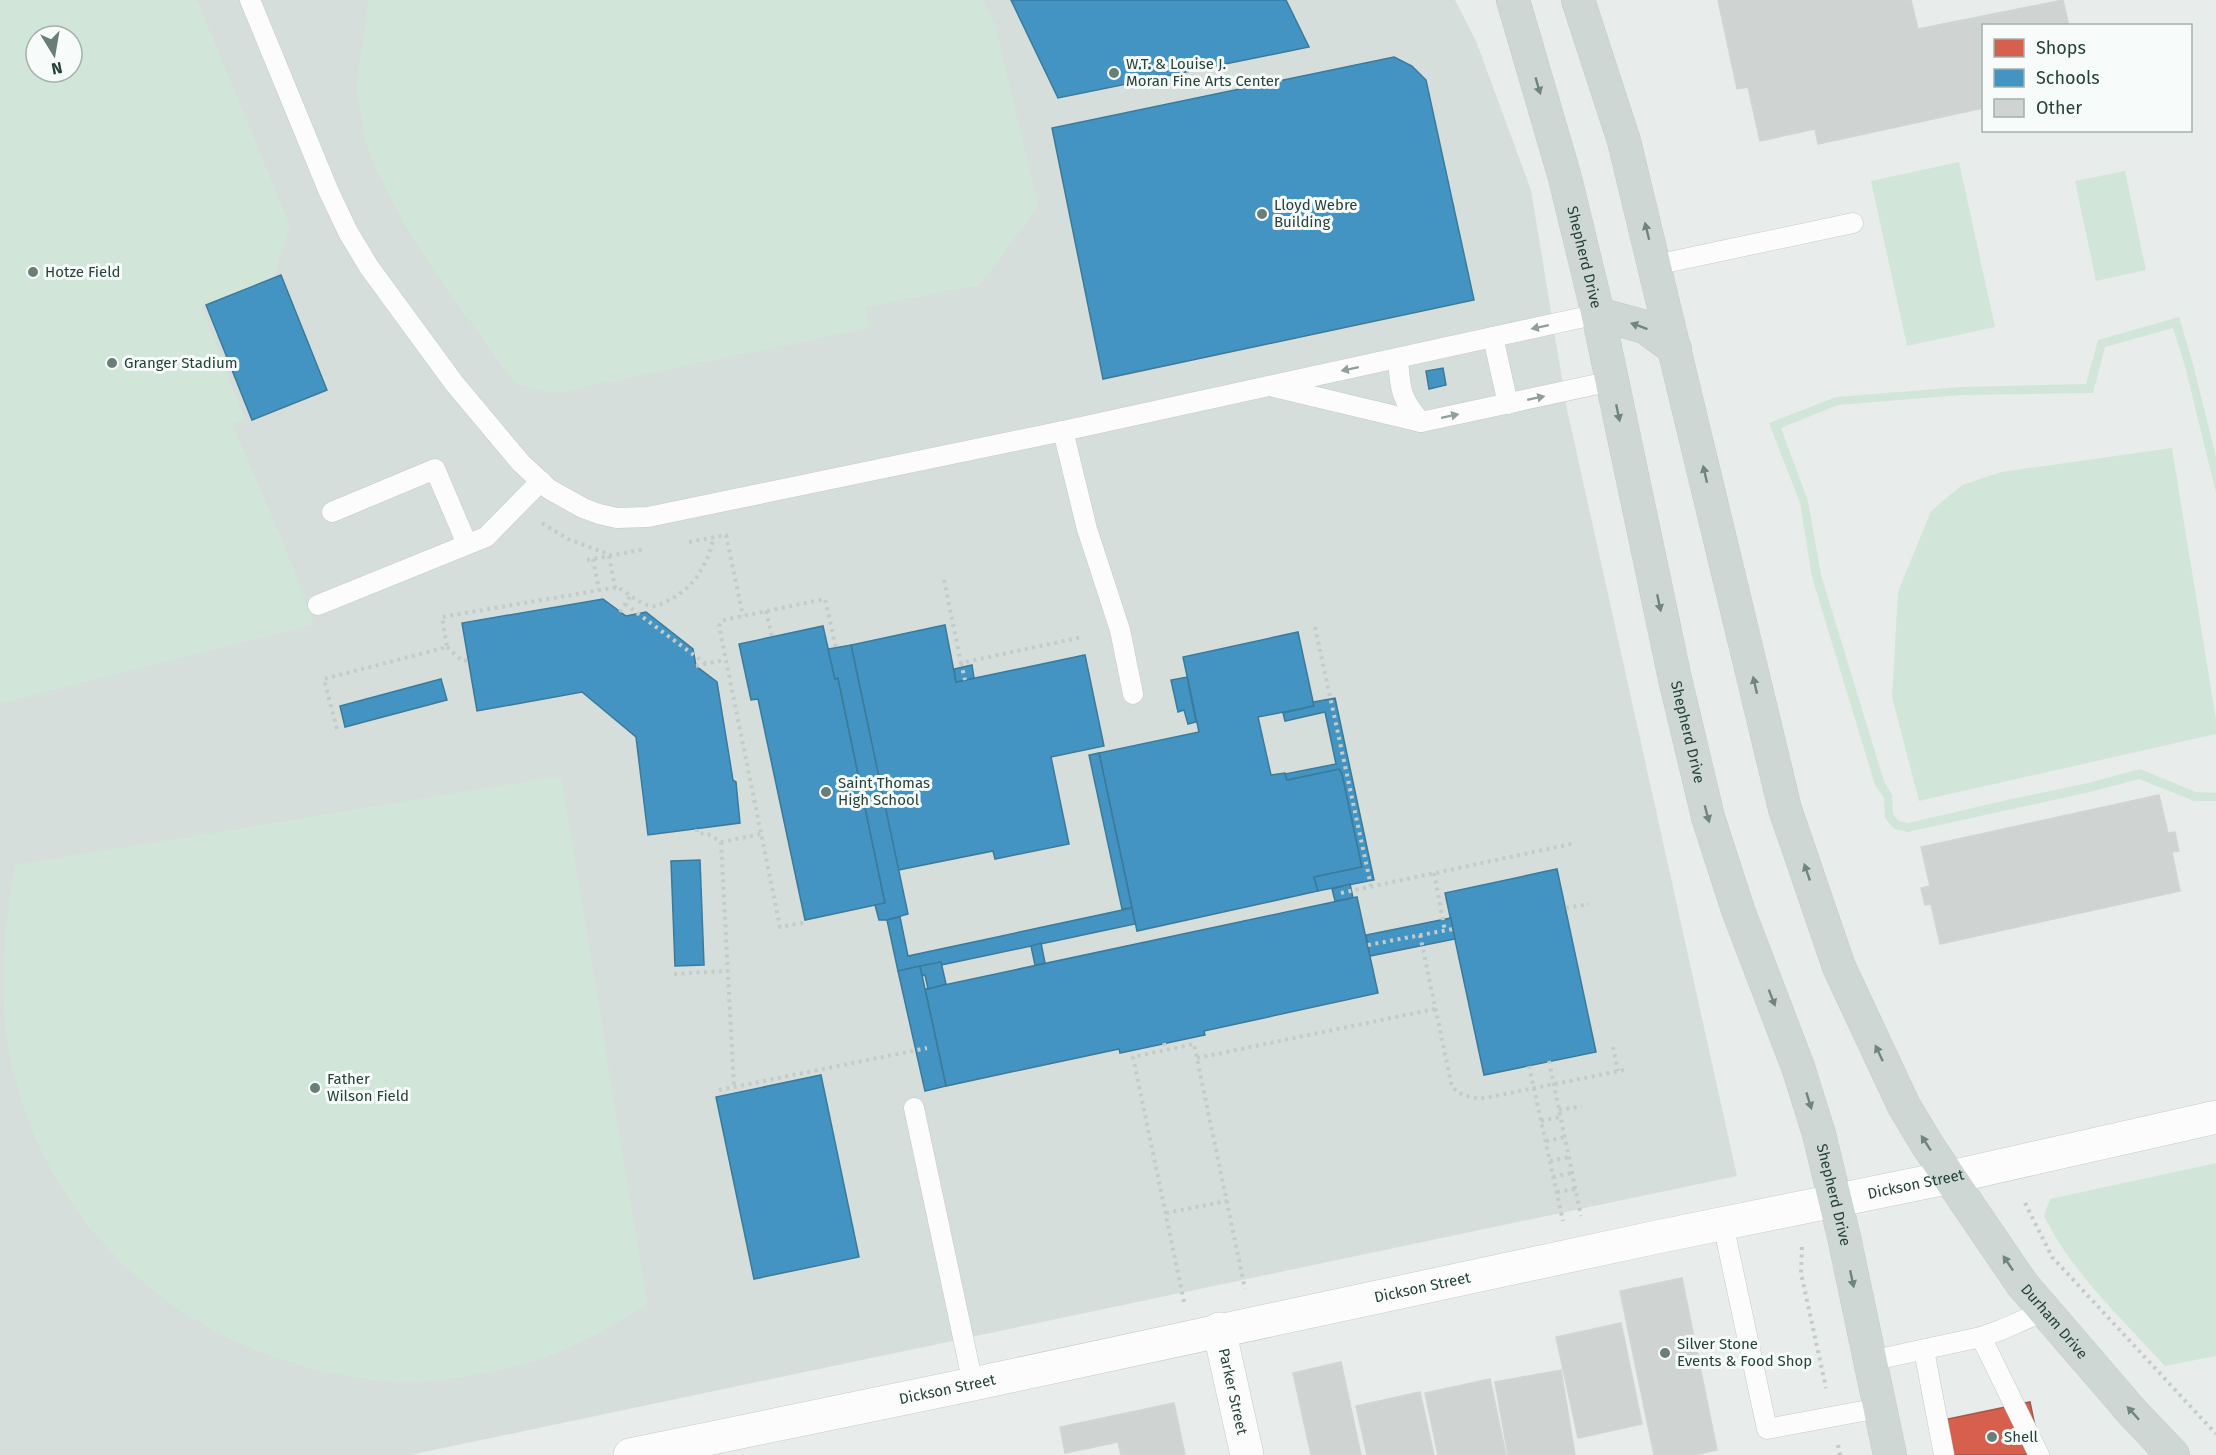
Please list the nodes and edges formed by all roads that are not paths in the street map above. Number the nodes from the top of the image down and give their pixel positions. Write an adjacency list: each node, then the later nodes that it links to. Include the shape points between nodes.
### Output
1 (250, 0): 15 (lane, via 328,192 369,267 486,424)
2 (1583, 7): 5 (main road, one-way to 2, via 1624,141)
3 (1515, 10): 6 (main road, Shepherd Drive, one-way to 6, via 1565,178)
4 (1853, 223): 5 (lane)
5 (1655, 265): 8 (main road)
6 (1598, 314): 7 (lane, one-way to 7); 8 (main road, one-way to 6, via 1645,327); 10 (main road, Shepherd Drive)
7 (1493, 337): 9 (lane); 12 (lane)
8 (1675, 349): 22 (main road, one-way to 8, via 1904,1106 1844,978 1785,809)
9 (1398, 358): 11 (lane, one-way to 11); 13 (lane, via 1406,405)
10 (1612, 381): 12 (lane, one-way to 10); 23 (main road, Shepherd Drive, one-way to 23, via 1708,817 1738,910 1798,1067)
11 (1269, 386): 13 (lane); 14 (lane)
12 (1508, 404): 13 (lane, one-way to 12)
13 (1421, 422)
14 (1063, 431): 15 (lane, via 648,517 599,514); 19 (lane, via 1087,529 1120,630)
15 (541, 481): 17 (lane, via 486,537)
16 (332, 512): 17 (lane, via 435,469)
17 (467, 544): 18 (lane)
18 (318, 605)
19 (1133, 694)
20 (914, 1107): 30 (lane)
21 (2216, 1117): 22 (street, Dickson Street)
22 (1951, 1177): 23 (street, Dickson Street); 25 (main road, Durham Drive, one-way to 22)
23 (1835, 1201): 24 (street, Dickson Street); 29 (main road, Shepherd Drive, one-way to 29)
24 (1723, 1224): 26 (street, Dickson Street); 31 (lane, via 1767,1429)
25 (2044, 1311): 27 (lane); 37 (main road, Durham Drive, one-way to 25)
26 (1219, 1329): 30 (street, Dickson Street); 33 (street, Parker Street)
27 (1981, 1336): 28 (lane); 36 (lane)
28 (1924, 1350): 29 (lane); 35 (lane)
29 (1870, 1361): 31 (main road, Shepherd Drive)
30 (973, 1384): 32 (street, Dickson Street)
31 (1879, 1408): 34 (main road, Shepherd Drive)
32 (630, 1455)
33 (1247, 1455)
34 (1890, 1455)
35 (1944, 1455)
36 (2039, 1455)
37 (2173, 1455)

